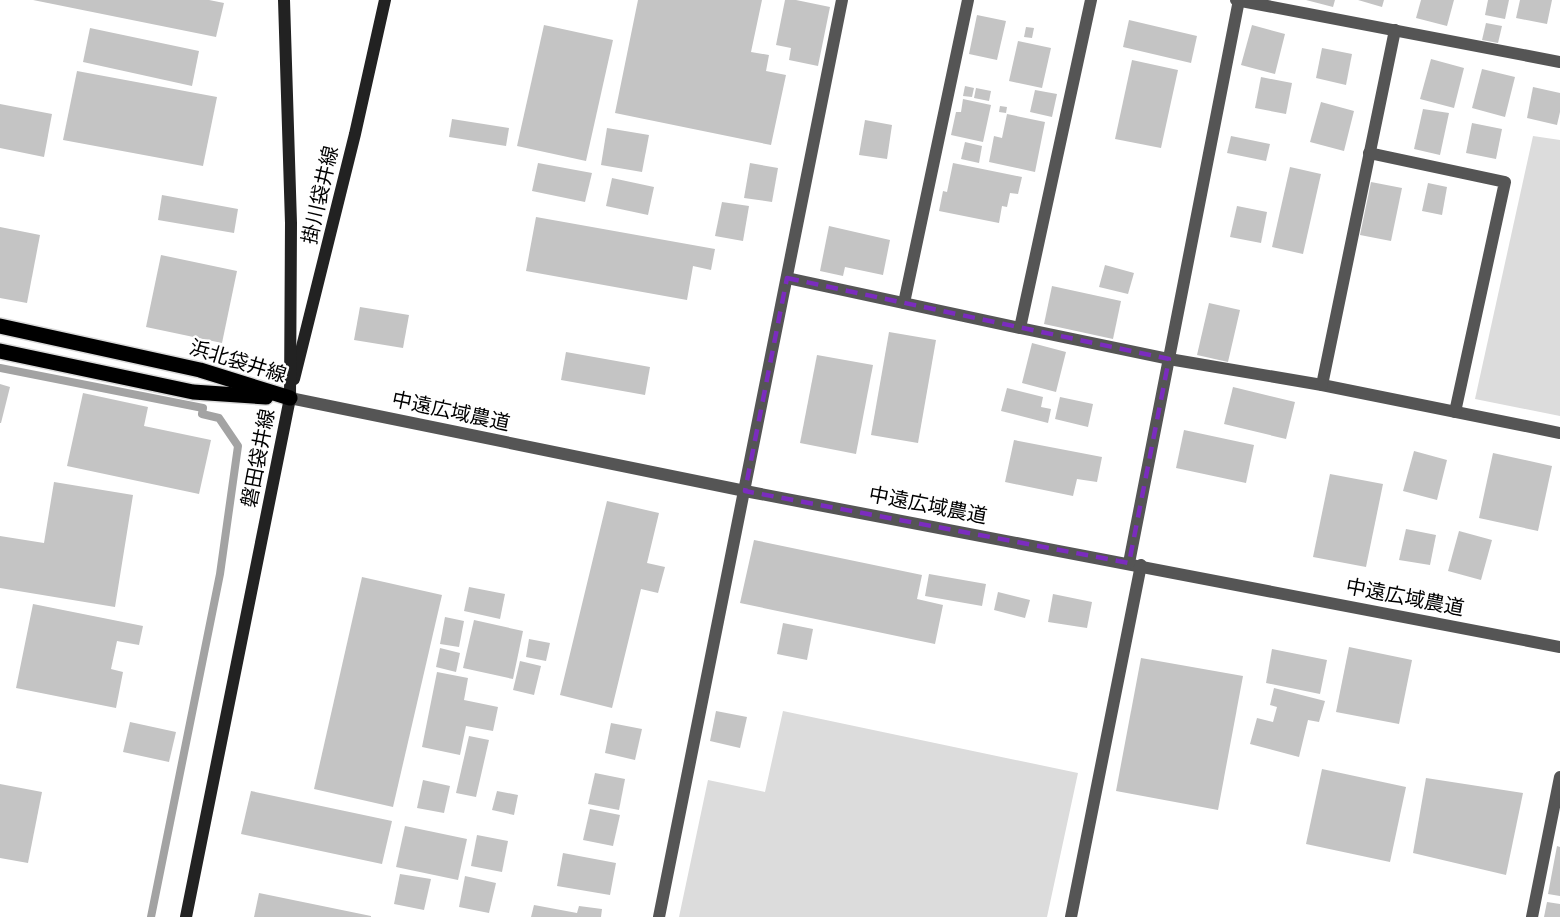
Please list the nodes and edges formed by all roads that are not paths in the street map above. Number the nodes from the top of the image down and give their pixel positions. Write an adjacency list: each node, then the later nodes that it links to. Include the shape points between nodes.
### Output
1 (284, 0): 17 (main road, 磐田袋井線, via 291,223)
2 (385, 0): 17 (main road, 掛川袋井線)
3 (842, 0): 10 (street)
4 (968, 0): 11 (street)
5 (1091, 0): 13 (street)
6 (1238, 0): 7 (street); 15 (street)
7 (1395, 30): 8 (street); 9 (street)
8 (1560, 62)
9 (1369, 153): 16 (street); 18 (street, via 1505,182)
10 (787, 278): 11 (street); 20 (street)
11 (904, 303): 13 (street)
12 (0, 326): 17 (main road, 浜北袋井線, via 200,370)
13 (1020, 328): 15 (street)
14 (0, 351): 17 (main road, 浜北袋井線, via 193,392)
15 (1169, 359): 16 (street); 21 (street)
16 (1322, 385): 18 (street)
17 (290, 398): 20 (street, 中遠広域農道); 24 (main road, 磐田袋井線)
18 (1455, 412): 19 (street)
19 (1560, 433)
20 (745, 491): 21 (street, 中遠広域農道); 25 (street)
21 (1135, 564): 22 (street, 中遠広域農道); 26 (street)
22 (1560, 647)
23 (1560, 777): 27 (street)
24 (186, 917)
25 (659, 917)
26 (1071, 917)
27 (1532, 917)

